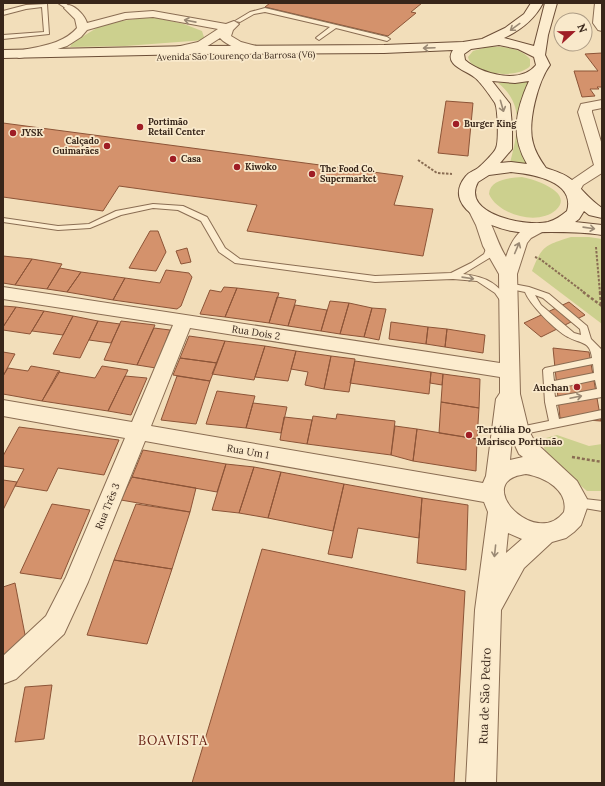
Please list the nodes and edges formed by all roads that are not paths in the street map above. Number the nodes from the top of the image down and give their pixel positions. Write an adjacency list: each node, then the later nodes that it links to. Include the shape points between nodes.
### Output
1 (21, 3): 6 (lane)
2 (537, 3): 17 (main road, one-way to 17, via 530,16 512,30)
3 (551, 3): 23 (main road)
4 (600, 3): 13 (street, via 598,23)
5 (69, 5): 8 (street, via 91,14); 11 (street, via 80,18)
6 (3, 8)
7 (3, 13): 14 (lane, via 26,7 45,6 48,33)
8 (121, 17): 11 (street); 12 (street, one-way to 8, via 153,14 145,10)
9 (238, 21): 10 (lane, via 252,13 265,10); 12 (street)
10 (334, 27): 15 (lane); 16 (lane)
11 (83, 28): 22 (street, via 72,39 58,45)
12 (228, 28): 19 (street, via 225,37 229,42); 20 (street, via 202,45)
13 (602, 28)
14 (3, 37)
15 (319, 38)
16 (387, 39)
17 (485, 42): 18 (main road, Avenida São Lourenço da Barrosa (V6)); 23 (main road, via 518,45)
18 (468, 45): 19 (main road, Avenida São Lourenço da Barrosa (V6), one-way to 19); 28 (main road, via 457,57 460,63)
19 (260, 50): 20 (main road, Avenida São Lourenço da Barrosa (V6))
20 (171, 51): 22 (main road, Avenida São Lourenço da Barrosa (V6))
21 (3, 54): 22 (main road, Avenida São Lourenço da Barrosa (V6))
22 (17, 54)
23 (539, 55): 27 (main road, via 544,62)
24 (433, 60): 25 (main road, Avenida São Lourenço da Barrosa (V6), via 355,54)
25 (3, 61)
26 (448, 64): 28 (main road)
27 (541, 70): 28 (main road, via 530,76 514,79 494,78); 32 (main road, via 530,91 523,139)
28 (474, 72): 31 (main road, one-way to 31, via 503,104 506,126 504,149)
29 (602, 104): 30 (street, via 586,108 585,112)
30 (602, 165): 33 (street)
31 (485, 171): 32 (main road, via 511,167); 35 (main road, via 471,180 467,187 467,196)
32 (545, 173): 33 (street); 34 (main road, via 562,181)
33 (584, 177): 34 (street, via 577,183)
34 (574, 193): 37 (main road, via 595,211); 38 (main road, via 577,205 574,214 564,222)
35 (477, 211): 38 (main road, via 503,224 520,228); 39 (street)
36 (3, 220): 40 (lane, via 58,228 90,226 119,213 153,206 180,208 204,219 222,250 238,261 375,279)
37 (600, 224): 38 (main road, one-way to 37)
38 (542, 228): 41 (street, one-way to 38, via 516,251 525,235)
39 (491, 246): 40 (lane, via 488,255); 41 (street)
40 (452, 276): 44 (lane, one-way to 44, via 479,279 498,291)
41 (508, 280): 42 (lane); 44 (street)
42 (528, 290): 46 (lane, via 538,307 571,335); 46 (lane, via 546,296 575,320 584,328)
43 (3, 293): 45 (street, Rua Dois 2)
44 (508, 307): 48 (street)
45 (184, 321): 48 (street, Rua Dois 2); 56 (street, Rua Três 3)
46 (587, 340): 47 (lane, via 596,349)
47 (597, 360): 49 (lane); 50 (lane, via 548,370)
48 (509, 371): 57 (street, via 510,394); 59 (street, Rua de São Pedro)
49 (599, 376): 50 (lane); 51 (lane)
50 (549, 386): 52 (lane)
51 (602, 392): 52 (lane, one-way to 51)
52 (550, 402): 55 (lane)
53 (3, 408): 56 (street, Rua Um 1)
54 (602, 414): 55 (lane)
55 (555, 424): 57 (lane)
56 (138, 431): 59 (street, Rua Um 1); 64 (street, Rua Três 3, via 76,582 55,625)
57 (519, 431): 58 (street, via 527,448)
58 (558, 477): 59 (street, via 540,467 516,466 504,471); 60 (street)
59 (496, 494): 62 (street, via 514,525 529,531); 63 (street, Rua de São Pedro, one-way to 63)
60 (576, 503): 61 (lane); 62 (street, via 573,516 567,525)
61 (602, 506)
62 (546, 533): 63 (street, via 515,560)
63 (488, 610): 65 (street, Rua de São Pedro)
64 (3, 671)
65 (481, 783)

